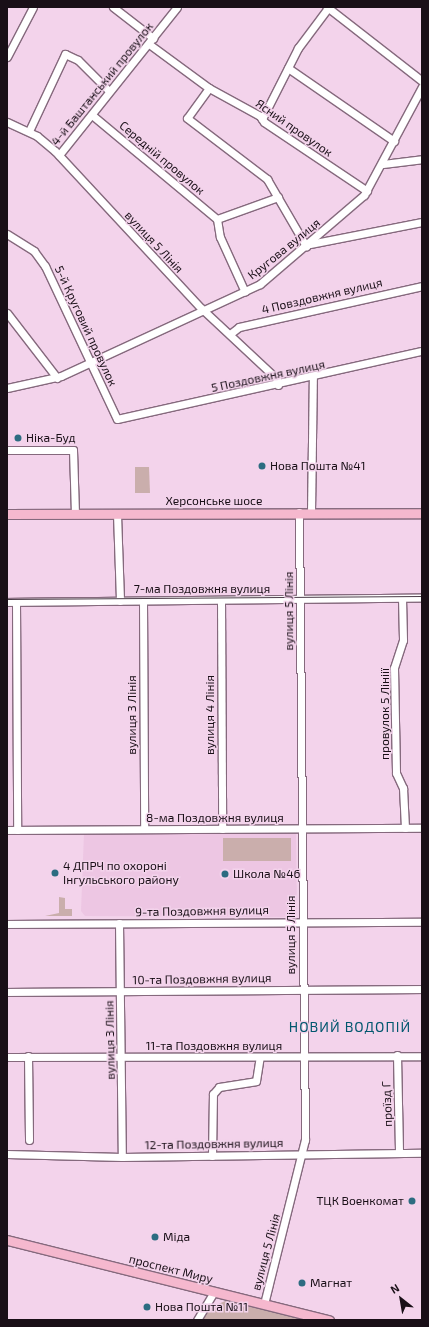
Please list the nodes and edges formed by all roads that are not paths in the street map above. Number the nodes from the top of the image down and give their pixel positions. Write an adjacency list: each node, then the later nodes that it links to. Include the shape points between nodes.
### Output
1 (33, 7): 8 (street)
2 (113, 7): 5 (street)
3 (177, 7): 6 (street, 4-й Баштанський провулок)
4 (327, 7): 9 (street); 10 (street)
5 (121, 10): 6 (street)
6 (153, 38): 7 (street, 4-й Баштанський провулок)
7 (149, 44): 12 (street, Ясний провулок); 13 (street, 4-й Баштанський провулок)
8 (7, 57)
9 (288, 68): 15 (street); 18 (street)
10 (422, 81)
11 (422, 87): 18 (street, Кругова вулиця)
12 (209, 88): 15 (street, Ясний провулок); 23 (street, via 187,118 257,170)
13 (109, 92): 14 (street, 4-й Баштанський провулок); 17 (street, via 78,60 65,54)
14 (92, 115): 19 (street, 4-й Баштанський провулок); 24 (street, Середній провулок)
15 (262, 119): 22 (street, Ясний провулок)
16 (7, 122): 17 (street, вулиця 5 Лінія)
17 (29, 131): 19 (street, вулиця 5 Лінія)
18 (394, 141): 21 (street, Кругова вулиця)
19 (59, 155): 30 (street, вулиця 5 Лінія)
20 (422, 160): 21 (street)
21 (383, 164): 22 (street, Кругова вулиця)
22 (367, 191): 27 (street, Кругова вулиця)
23 (278, 197): 24 (street); 27 (street)
24 (217, 219): 29 (street, via 220,237)
25 (422, 222): 27 (street)
26 (7, 234): 34 (street, 5-й Круговий провулок, via 34,251 45,266)
27 (308, 245): 29 (street, Кругова вулиця)
28 (422, 286): 32 (street, 4 Повздовжня вулиця, via 246,325)
29 (246, 292): 30 (street, Кругова вулиця)
30 (206, 311): 32 (street, вулиця 5 Лінія); 34 (street, Кругова вулиця)
31 (7, 313): 36 (street)
32 (230, 334): 37 (street, вулиця 5 Лінія, via 277,379)
33 (422, 351): 35 (street, 5 Поздовжня вулиця)
34 (90, 363): 36 (street, Кругова вулиця); 39 (street, 5-й Круговий провулок)
35 (313, 377): 37 (street, 5 Поздовжня вулиця); 42 (street)
36 (57, 378): 38 (street, Кругова вулиця)
37 (278, 385): 39 (street, 5 Поздовжня вулиця)
38 (7, 388)
39 (117, 419)
40 (7, 450): 45 (street, via 71,449)
41 (299, 512): 42 (main road, Херсонське шосе); 46 (main road, Херсонське шосе); 50 (street, вулиця 5 Лінія)
42 (311, 512): 43 (main road, Херсонське шосе)
43 (422, 513)
44 (7, 514): 45 (main road, Херсонське шосе)
45 (75, 514): 46 (main road, Херсонське шосе)
46 (117, 514): 51 (street)
47 (402, 598): 48 (street, 7-ма Поздовжня вулиця); 50 (street, 7-ма Поздовжня вулиця); 57 (street, провулок 5 Лініії, via 403,640 394,668 396,773 403,788)
48 (422, 598)
49 (221, 600): 50 (street, 7-ма Поздовжня вулиця); 52 (street, 7-ма Поздовжня вулиця); 59 (street, вулиця 4 Лінія)
50 (300, 600): 56 (street, вулиця 5 Лінія)
51 (120, 601): 52 (street, 7-ма Поздовжня вулиця); 54 (street, 7-ма Поздовжня вулиця)
52 (143, 601): 55 (street, вулиця 3 Лінія)
53 (7, 602): 54 (street, 7-ма Поздовжня вулиця)
54 (16, 602): 61 (street)
55 (144, 828): 59 (street, 8-ма Поздовжня вулиця); 61 (street, 8-ма Поздовжня вулиця)
56 (302, 828): 57 (street, 8-ма Поздовжня вулиця); 59 (street, 8-ма Поздовжня вулиця); 62 (street, вулиця 5 Лінія)
57 (405, 828): 58 (street, 8-ма Поздовжня вулиця)
58 (422, 828)
59 (222, 829)
60 (7, 830): 61 (street, 8-ма Поздовжня вулиця)
61 (17, 830)
62 (302, 921): 63 (street, 9-та Поздовжня вулиця); 64 (street, 9-та Поздовжня вулиця); 66 (street, вулиця 5 Лінія)
63 (422, 922)
64 (119, 923): 65 (street, 9-та Поздовжня вулиця); 68 (street, вулиця 3 Лінія)
65 (7, 924)
66 (303, 989): 67 (street, 10-та Поздовжня вулиця); 68 (street, 10-та Поздовжня вулиця); 72 (street, вулиця 5 Лінія)
67 (422, 989)
68 (120, 991): 69 (street, 10-та Поздовжня вулиця); 75 (street, вулиця 3 Лінія)
69 (7, 992)
70 (397, 1055): 72 (street, 11-та Поздовжня вулиця); 73 (street, 11-та Поздовжня вулиця); 79 (street, проїзд Г)
71 (28, 1056): 74 (street, 11-та Поздовжня вулиця); 75 (street, 11-та Поздовжня вулиця); 77 (street)
72 (304, 1056): 76 (street, 11-та Поздовжня вулиця); 78 (street, вулиця 5 Лінія)
73 (422, 1056)
74 (7, 1057)
75 (122, 1057): 76 (street, 11-та Поздовжня вулиця); 83 (street, вулиця 3 Лінія)
76 (260, 1057): 82 (street, via 256,1081 219,1087 212,1094)
77 (29, 1140)
78 (303, 1153): 79 (street, 12-та Поздовжня вулиця); 82 (street, 12-та Поздовжня вулиця); 86 (street, вулиця 5 Лінія)
79 (399, 1153): 80 (street, 12-та Поздовжня вулиця)
80 (422, 1153)
81 (7, 1154): 83 (street, 12-та Поздовжня вулиця)
82 (212, 1156): 83 (street, 12-та Поздовжня вулиця)
83 (122, 1157)
84 (7, 1240): 85 (main road, проспект Миру)
85 (214, 1292): 86 (main road, проспект Миру); 87 (street)
86 (264, 1304): 88 (main road, проспект Миру)
87 (196, 1320)
88 (329, 1320)

